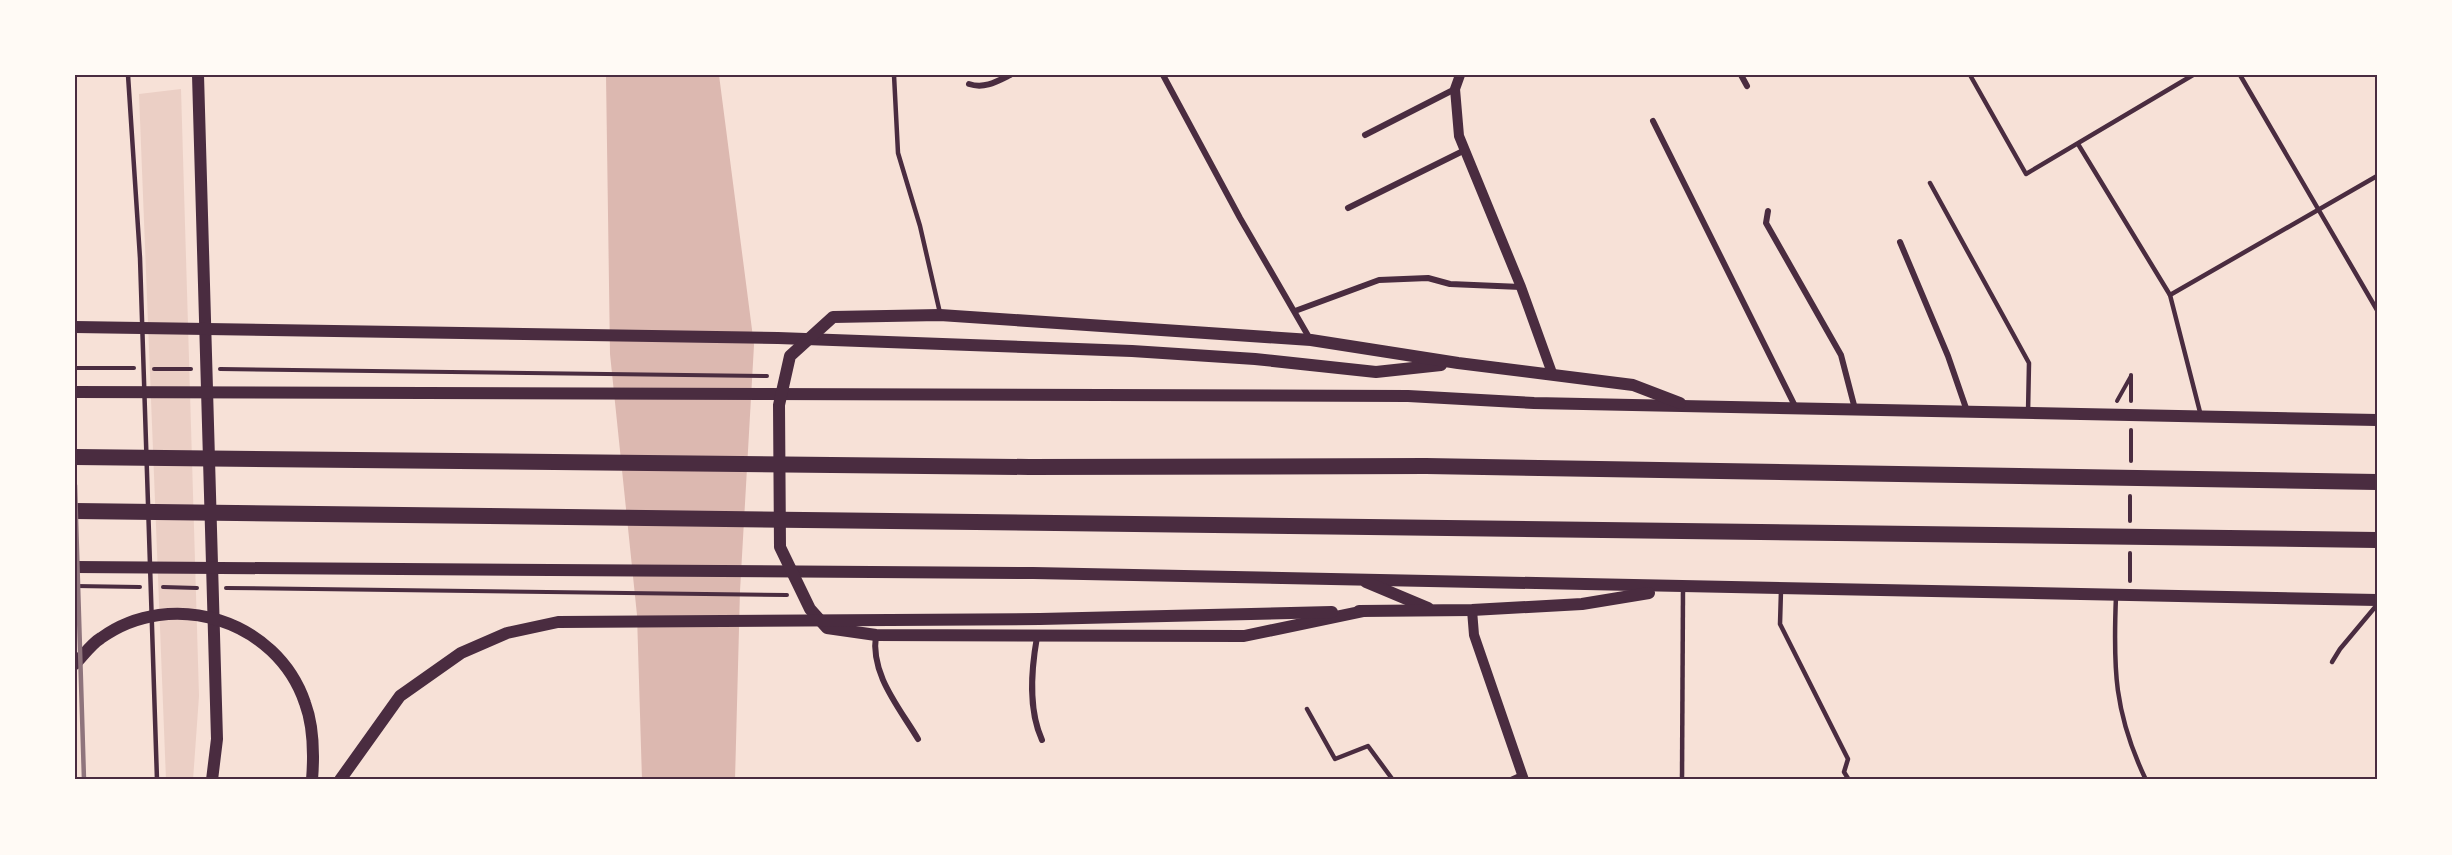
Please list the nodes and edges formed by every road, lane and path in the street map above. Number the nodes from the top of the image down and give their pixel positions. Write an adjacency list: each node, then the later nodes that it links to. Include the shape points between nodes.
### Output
1 (128, 75): 78 (lane, via 140,247)
2 (198, 75): 79 (main road, via 217,739)
3 (894, 75): 28 (lane, via 898,153)
4 (1010, 75): 11 (street, via 978,87)
5 (1163, 75): 27 (street)
6 (1460, 75): 13 (street)
7 (1741, 75): 12 (street)
8 (1970, 75): 16 (lane, via 2026,174)
9 (2193, 75): 16 (lane)
10 (2240, 75): 21 (lane)
11 (969, 84)
12 (1747, 86)
13 (1455, 89): 15 (street); 17 (street, via 1459,136)
14 (1653, 121): 42 (street)
15 (1365, 135)
16 (2078, 144): 25 (lane)
17 (1465, 150): 20 (street); 24 (street)
18 (2377, 176): 21 (lane)
19 (1930, 183): 45 (lane, via 2029,363)
20 (1348, 208)
21 (2319, 210): 25 (lane); 26 (lane)
22 (1768, 211): 43 (street, via 1766,223 1841,355)
23 (1900, 242): 44 (street)
24 (1521, 287): 27 (street, via 1450,284 1428,278 1379,280); 37 (street)
25 (2170, 295): 47 (lane)
26 (2377, 310)
27 (1295, 311): 30 (street)
28 (940, 315): 30 (main road); 70 (main road, via 833,317 790,356 779,405 780,547 810,609 827,628)
29 (75, 327): 31 (main road, via 766,338 1132,351 1376,372)
30 (1311, 340): 31 (main road)
31 (1458, 363): 37 (main road)
32 (75, 368): 33 (path)
33 (135, 368)
34 (147, 369): 35 (path)
35 (195, 369)
36 (219, 369): 39 (path)
37 (1552, 373): 41 (main road, via 1633,385)
38 (2131, 375): 46 (path)
39 (771, 376)
40 (75, 392): 41 (main road, via 1408,396)
41 (1689, 406): 42 (main road)
42 (1797, 409): 43 (main road)
43 (1855, 410): 44 (main road)
44 (1967, 412): 45 (main road)
45 (2028, 413): 46 (main road)
46 (2110, 415): 47 (main road)
47 (2200, 416): 48 (main road)
48 (2377, 420)
49 (75, 457): 50 (highway, via 1029,467 1426,466)
50 (2377, 482)
51 (75, 512): 52 (highway)
52 (2377, 540)
53 (75, 567): 54 (main road)
54 (1360, 579): 60 (main road); 67 (main road)
55 (75, 586): 56 (path)
56 (146, 587)
57 (158, 587): 58 (path)
58 (205, 588)
59 (217, 588): 62 (path)
60 (1680, 588): 61 (main road); 68 (main road, via 1582,604); 84 (lane)
61 (1781, 590): 63 (main road); 85 (lane, via 1780,624 1848,759 1844,772)
62 (787, 596)
63 (2116, 596): 65 (main road); 86 (lane, via 2117,697 2132,750)
64 (2377, 600): 65 (main road)
65 (2344, 601): 66 (main road)
66 (2377, 606): 72 (lane)
67 (1432, 609): 68 (main road); 69 (main road)
68 (1472, 610): 77 (street, via 1474,635)
69 (1364, 611): 71 (main road, via 1244,636); 81 (main road, via 558,621 507,633 461,652 400,696)
70 (876, 635): 71 (main road); 75 (street, via 873,651 877,669)
71 (1037, 637): 76 (street, via 1032,705)
72 (2332, 662)
73 (75, 664): 80 (main road, via 101,638 140,618 180,613 225,620 255,635 286,668 305,703 314,750)
74 (1307, 709): 82 (lane, via 1335,759 1368,746)
75 (918, 739)
76 (1042, 740)
77 (1523, 777): 83 (street)
78 (158, 780)
79 (212, 780)
80 (312, 780)
81 (340, 780)
82 (1393, 780)
83 (1511, 780)
84 (1682, 780)
85 (1849, 780)
86 (2146, 780)

